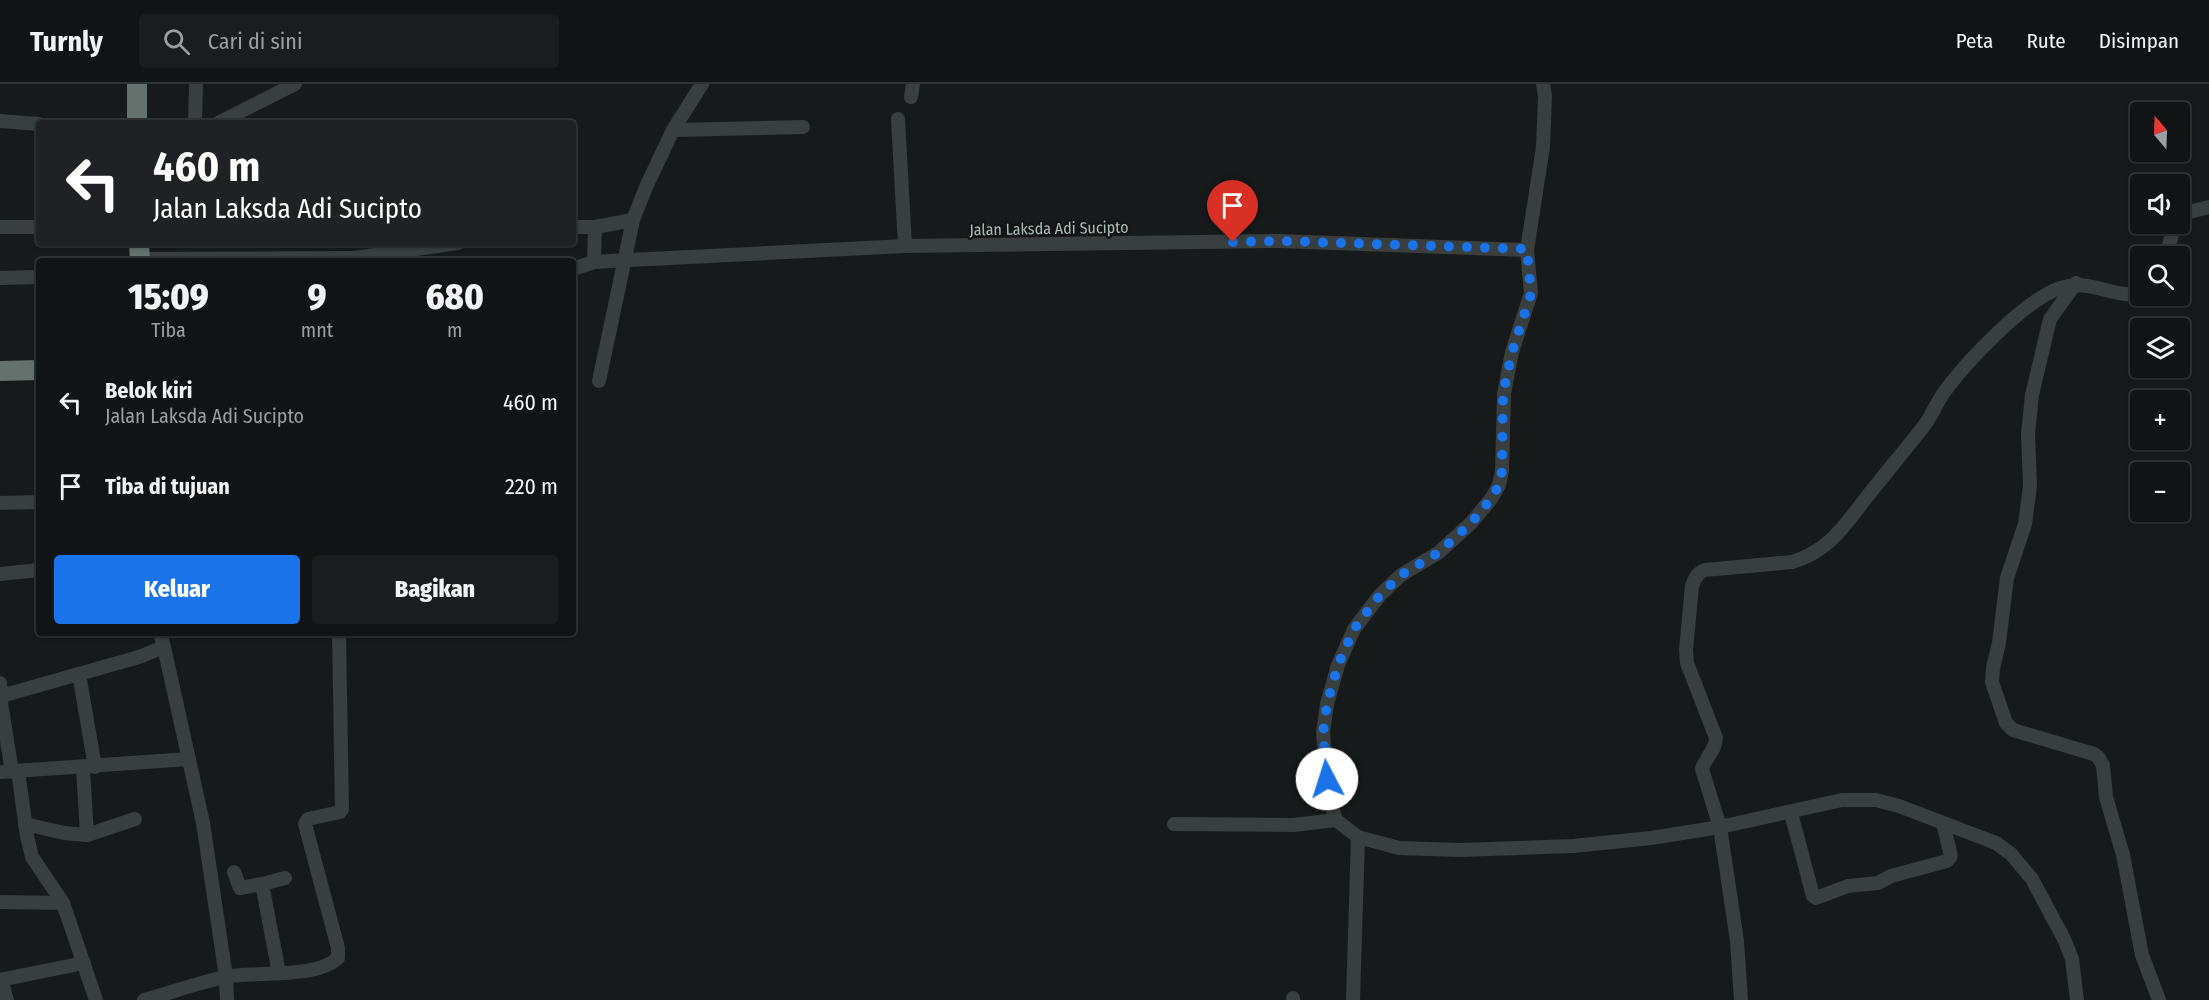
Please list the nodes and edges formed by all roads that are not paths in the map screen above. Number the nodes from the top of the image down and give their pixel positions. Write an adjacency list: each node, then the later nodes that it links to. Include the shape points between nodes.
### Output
1 (137, 84): 7 (highway)
2 (196, 84): 8 (street)
3 (295, 84): 9 (street)
4 (702, 84): 13 (street)
5 (1543, 84): 23 (street, via 1543,147)
6 (898, 119): 22 (street)
7 (137, 120)
8 (195, 120)
9 (224, 120)
10 (0, 121): 11 (street)
11 (36, 124)
12 (803, 127): 13 (street)
13 (673, 130): 16 (street)
14 (2209, 207): 15 (street)
15 (2190, 212)
16 (633, 220): 17 (street); 27 (street)
17 (595, 226): 20 (street); 28 (street)
18 (0, 227): 19 (street)
19 (36, 227)
20 (576, 227)
21 (440, 246): 26 (street)
22 (905, 246): 23 (street, Jalan Laksda Adi Sucipto, via 1279,241); 27 (street, Jalan Laksda Adi Sucipto)
23 (1527, 249): 51 (street, via 1531,294 1503,394 1499,485 1471,523 1438,553 1401,575 1354,629 1338,665 1323,733 1329,797)
24 (140, 254): 25 (street)
25 (283, 258)
26 (366, 258)
27 (624, 260): 28 (street, Jalan Laksda Adi Sucipto); 36 (street)
28 (594, 262): 29 (street, Jalan Laksda Adi Sucipto)
29 (576, 268)
30 (36, 277): 31 (street)
31 (0, 278)
32 (2076, 283): 33 (street); 55 (street, via 2045,296 1967,364 1925,424 1828,544 1792,562 1699,572 1692,586 1687,663 1716,738 1702,769); 74 (street, via 2050,319 2032,395 2025,524 2007,578 1992,682 2006,723 2013,730 2094,754 2101,760 2142,955)
33 (2130, 296)
34 (36, 370): 35 (highway)
35 (0, 371)
36 (599, 381)
37 (36, 502): 38 (street)
38 (0, 503)
39 (36, 570): 40 (street)
40 (0, 574)
41 (161, 636): 43 (street)
42 (339, 636): 64 (street, via 342,809 309,819 305,824 338,958 317,968)
43 (164, 647): 44 (street); 46 (street)
44 (79, 674): 45 (street); 47 (street)
45 (0, 692): 48 (street)
46 (189, 759): 47 (street); 65 (street, via 204,823)
47 (89, 767): 48 (street); 56 (street)
48 (10, 772): 53 (street)
49 (1791, 813): 52 (street, via 1842,800 1876,800); 52 (street, via 1816,897 1947,861 1952,856); 55 (street)
50 (135, 819): 56 (street)
51 (1336, 820): 54 (street, via 1293,825); 57 (street)
52 (1943, 823): 73 (street, via 1996,843 2026,870 2044,898 2072,959)
53 (26, 824): 56 (street); 62 (street, via 32,856)
54 (1174, 824)
55 (1720, 827): 57 (street, via 1574,846 1460,850 1399,848); 72 (street, via 1737,940)
56 (87, 835)
57 (1358, 837): 71 (street)
58 (234, 872): 60 (street, via 240,888)
59 (285, 878): 60 (street)
60 (262, 884): 64 (street)
61 (0, 902): 62 (street)
62 (63, 903): 63 (street)
63 (84, 963): 66 (street); 68 (street)
64 (279, 973): 65 (street)
65 (226, 977): 69 (street); 70 (street)
66 (0, 980): 67 (street)
67 (7, 1000)
68 (96, 1000)
69 (144, 1000)
70 (226, 1000)
71 (1353, 1000)
72 (1741, 1000)
73 (2076, 1000)
74 (2159, 1000)

